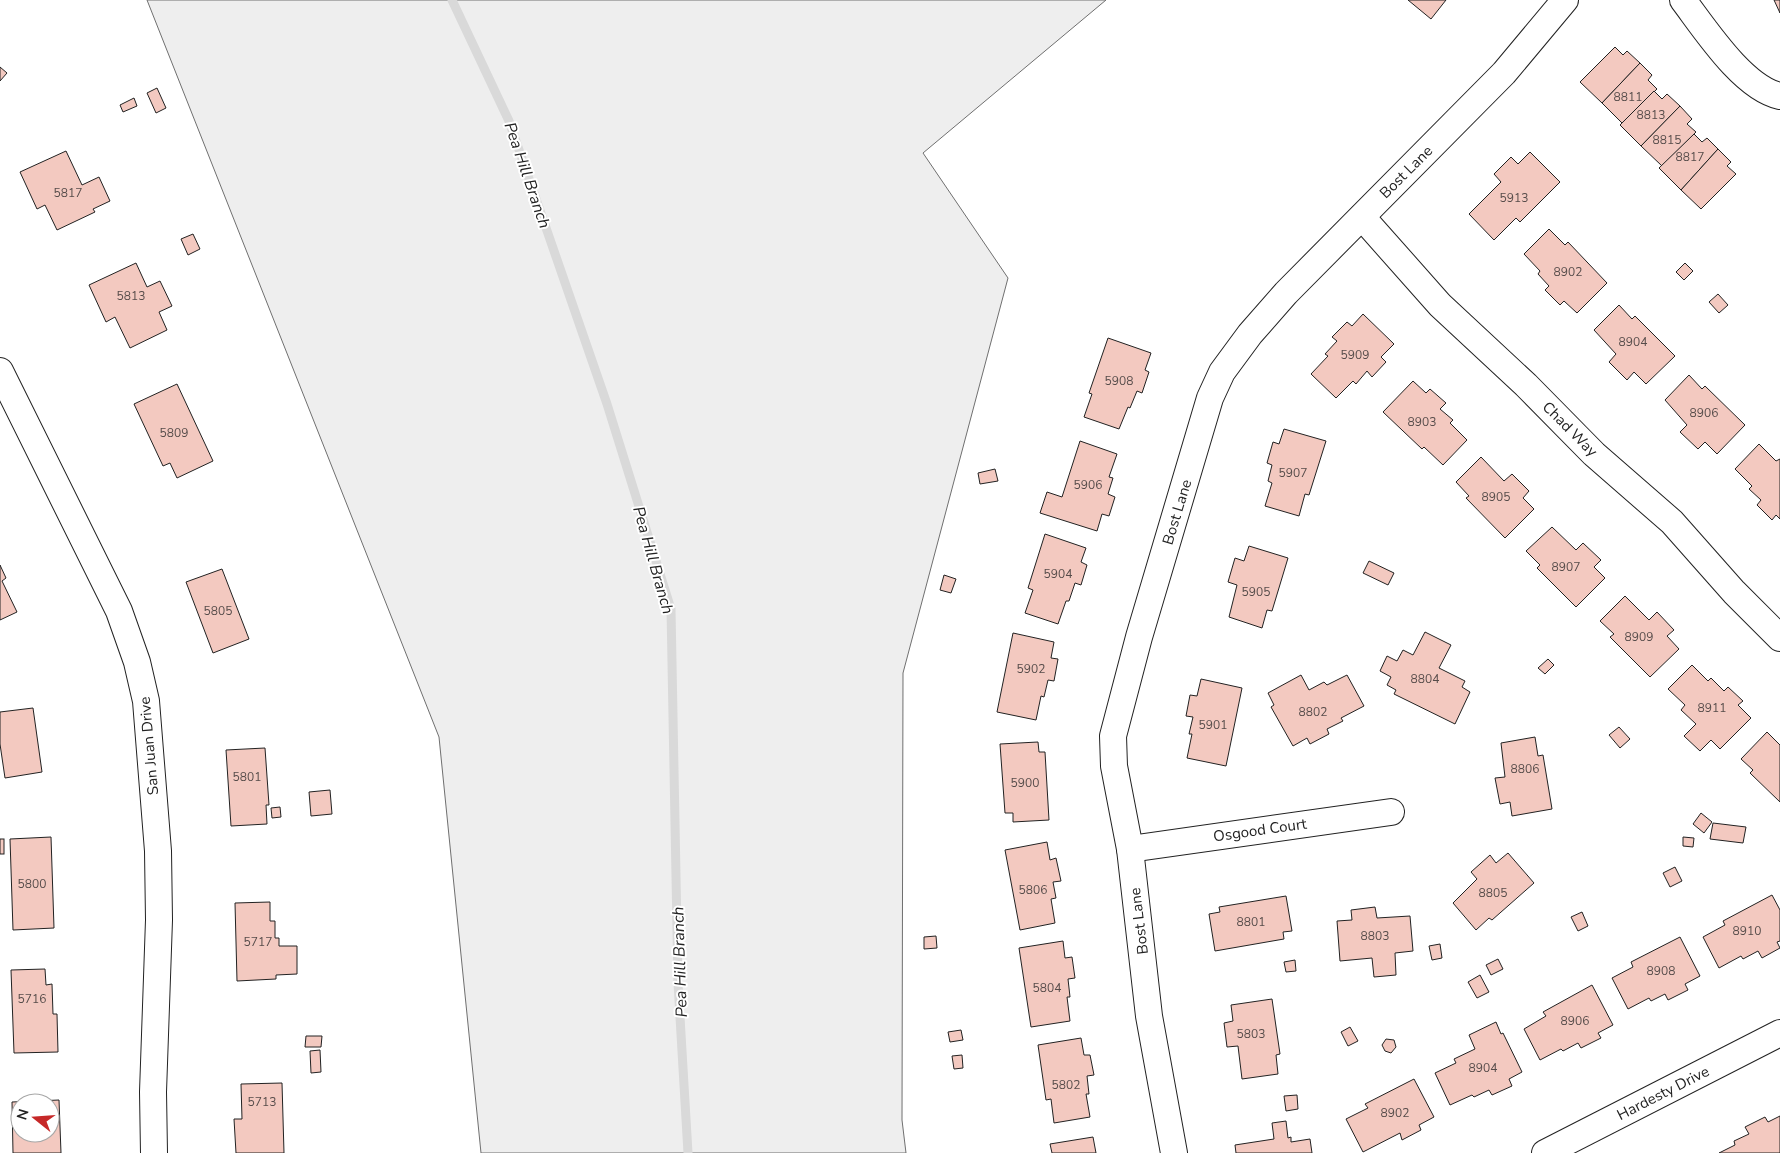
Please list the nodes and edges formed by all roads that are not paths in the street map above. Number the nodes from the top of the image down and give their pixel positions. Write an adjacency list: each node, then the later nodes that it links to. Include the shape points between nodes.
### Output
1 (1565, 0): 4 (street, Bost Lane, via 1504,74)
2 (1682, 0): 3 (street, via 1742,75)
3 (1780, 96)
4 (1362, 217): 6 (street, Chad Way, via 1440,305 1594,454 1672,522); 8 (street, Bost Lane, via 1250,334 1222,372 1210,398 1139,637 1114,736 1114,766)
5 (0, 371): 10 (street, San Juan Drive, via 119,611 137,662 146,701 158,851)
6 (1780, 638)
7 (1390, 812): 8 (street, Osgood Court)
8 (1130, 849): 11 (street, Bost Lane, via 1149,1016)
9 (1780, 1033): 12 (street, Hardesty Drive)
10 (154, 1153)
11 (1174, 1153)
12 (1545, 1153)

